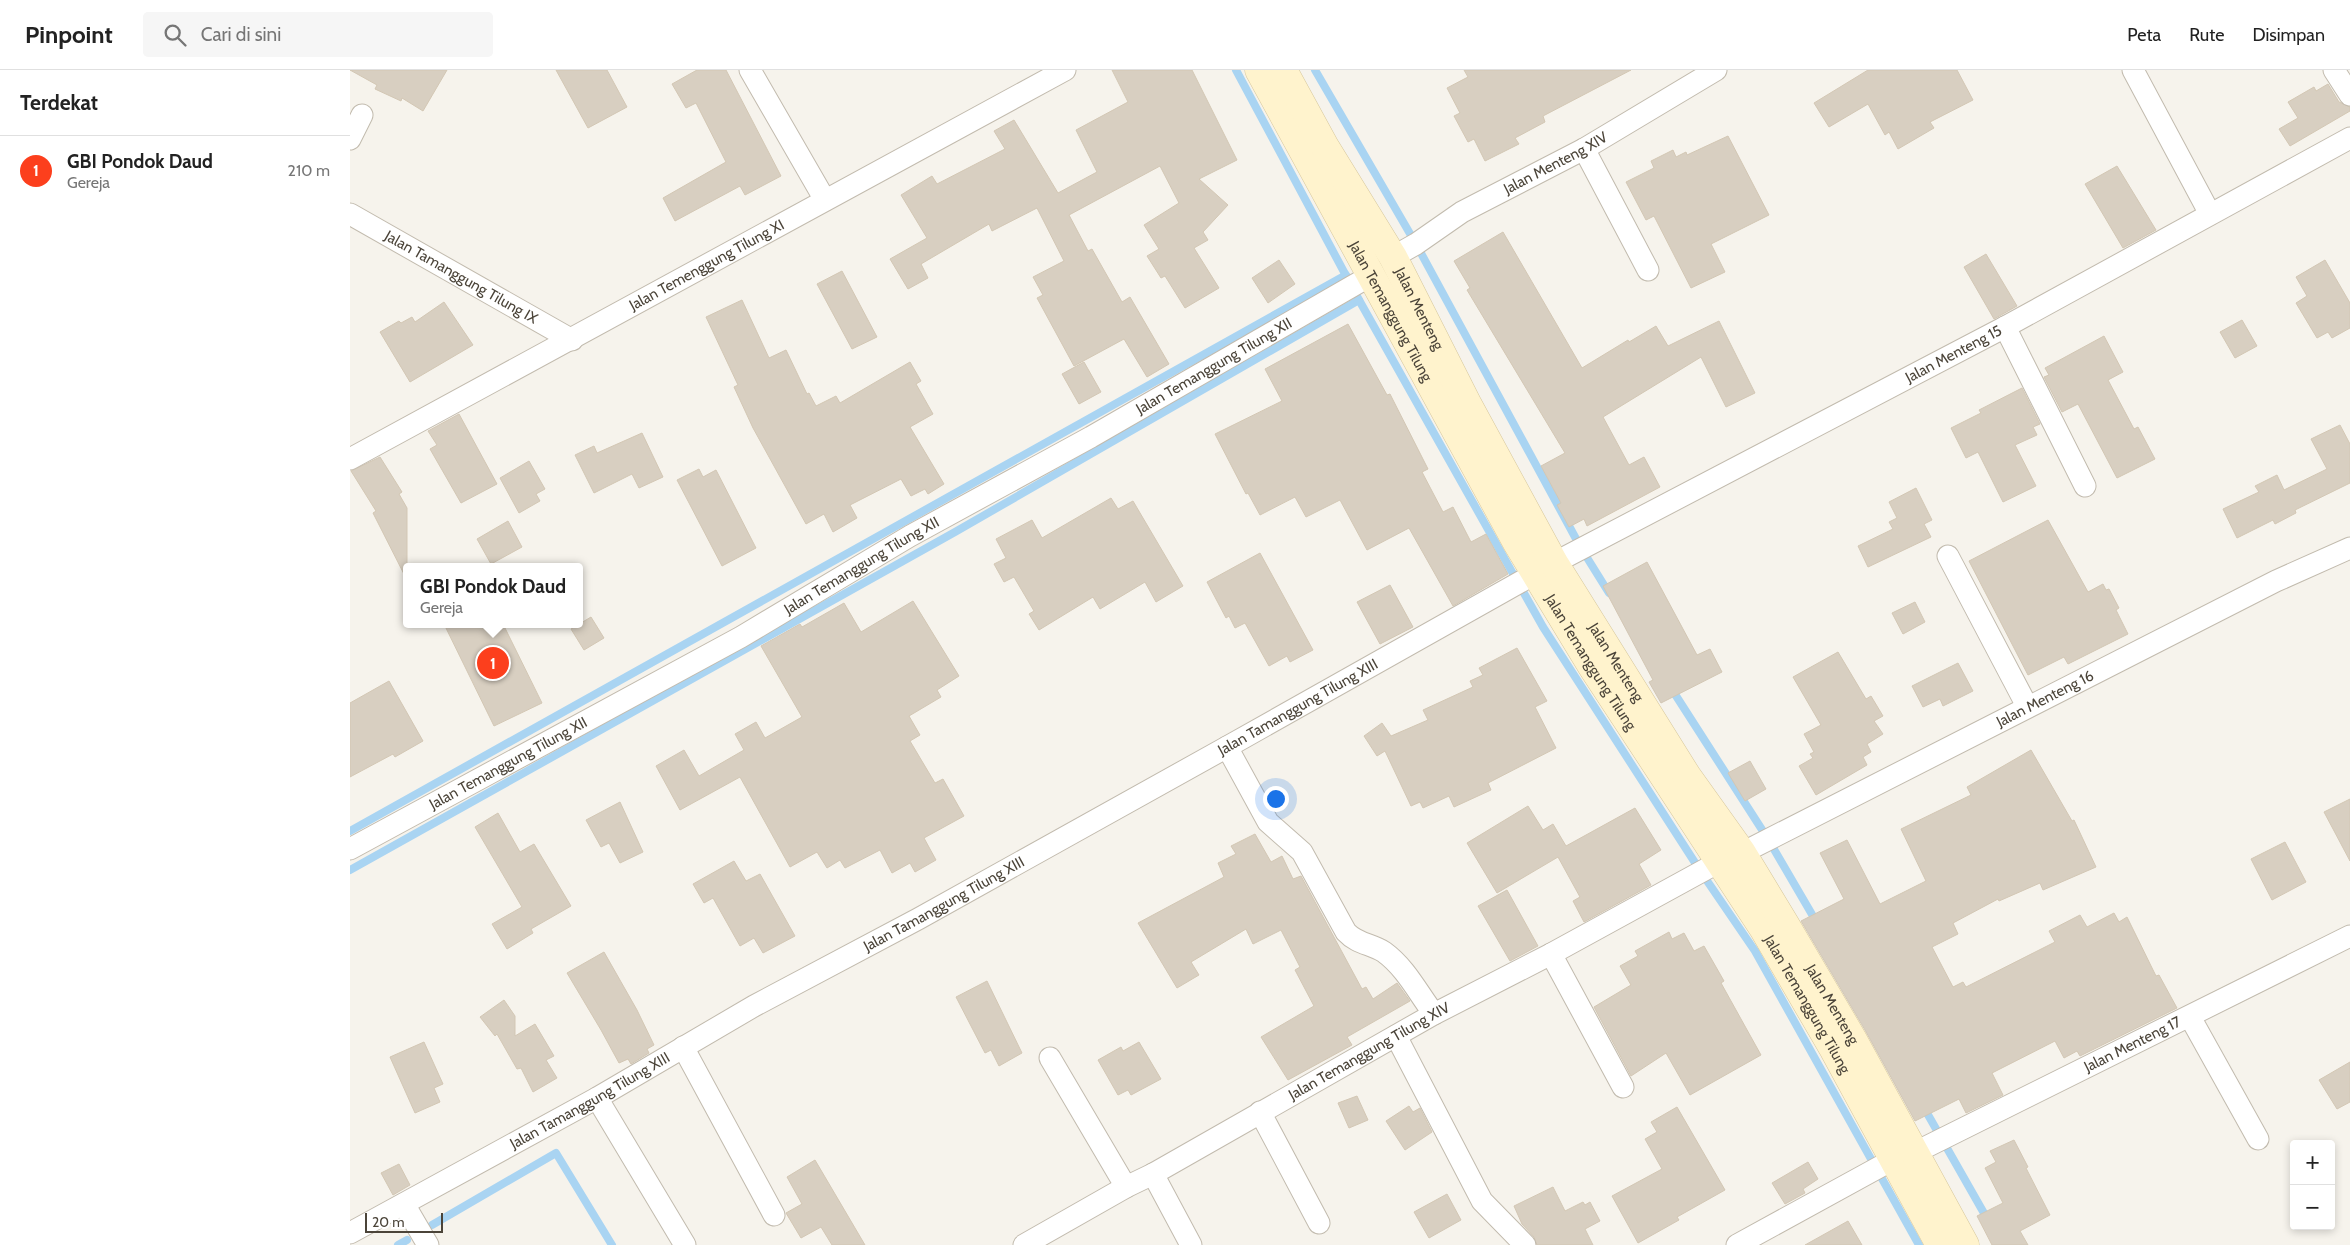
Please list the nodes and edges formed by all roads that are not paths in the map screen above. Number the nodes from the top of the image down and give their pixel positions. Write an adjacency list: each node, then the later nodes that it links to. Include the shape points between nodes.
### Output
1 (750, 70): 13 (street)
2 (1064, 70): 13 (street, Jalan Temenggung Tilung XI)
3 (1258, 70): 18 (street, Jalan Temanggung Tilung)
4 (1283, 70): 16 (street, Jalan Menteng, via 1324,145)
5 (1716, 70): 12 (street, Jalan Menteng XIV)
6 (2133, 70): 15 (street)
7 (2334, 70): 8 (street)
8 (2350, 95)
9 (362, 115): 11 (street)
10 (2350, 138): 15 (street, Jalan Menteng 15)
11 (350, 139)
12 (1584, 149): 16 (street, Jalan Menteng XIV, via 1462,212); 17 (street)
13 (825, 200): 20 (street, Jalan Temenggung Tilung XI)
14 (350, 214): 20 (street, Jalan Tamanggung Tilung IX)
15 (2210, 214): 19 (street, Jalan Menteng 15)
16 (1394, 257): 25 (street, Jalan Menteng)
17 (1648, 270)
18 (1370, 276): 25 (street, Jalan Temanggung Tilung, via 1517,543); 28 (street, Jalan Temanggung Tilung XII, via 1091,437 910,536 741,637)
19 (2005, 327): 22 (street); 25 (street, Jalan Menteng 15)
20 (572, 340): 21 (street, Jalan Temenggung Tilung XI)
21 (350, 460)
22 (2085, 486)
23 (2350, 548): 26 (street, Jalan Menteng 16, via 2276,581)
24 (1948, 556): 26 (street)
25 (1545, 568): 27 (street, Jalan Tamanggung Tilung XIII); 29 (street, Jalan Temanggung Tilung, via 1591,665)
26 (2027, 706): 29 (street, Jalan Menteng 16)
27 (1227, 747): 32 (street, via 1268,822 1302,852 1346,932 1358,941 1380,949 1392,959); 35 (street, Jalan Tamanggung Tilung XIII)
28 (350, 849)
29 (1730, 858): 31 (street, Jalan Temanggung Tilung XIV); 41 (street, Jalan Temanggung Tilung, via 1763,928)
30 (2350, 936): 33 (street, Jalan Menteng 17)
31 (1551, 954): 32 (street, Jalan Temanggung Tilung XIV); 37 (street)
32 (1434, 1014): 34 (street, Jalan Temanggung Tilung XIV)
33 (2190, 1017): 40 (street); 41 (street, Jalan Menteng 17)
34 (1396, 1036): 39 (street, Jalan Temanggung Tilung XIV); 52 (street, via 1482,1201)
35 (683, 1047): 38 (street, Jalan Tamanggung Tilung XIII); 45 (street)
36 (1050, 1058): 43 (street)
37 (1623, 1087)
38 (597, 1098): 44 (street, Jalan Tamanggung Tilung XIII); 49 (street)
39 (1260, 1112): 42 (street, Jalan Temanggung Tilung XIV); 46 (street)
40 (2258, 1139)
41 (1904, 1156): 53 (street, Jalan Menteng 17); 54 (street, Jalan Temanggung Tilung); 55 (street)
42 (1153, 1174): 43 (street, Jalan Temanggung Tilung XIV); 51 (street)
43 (1126, 1188): 50 (street, Jalan Temanggung Tilung XIV)
44 (404, 1204): 47 (street, Jalan Tamanggung Tilung XIII); 48 (street)
45 (774, 1215)
46 (1319, 1223)
47 (350, 1233)
48 (428, 1245)
49 (685, 1245)
50 (1024, 1245)
51 (1191, 1245)
52 (1525, 1245)
53 (1737, 1245)
54 (1940, 1245)
55 (1964, 1245)

